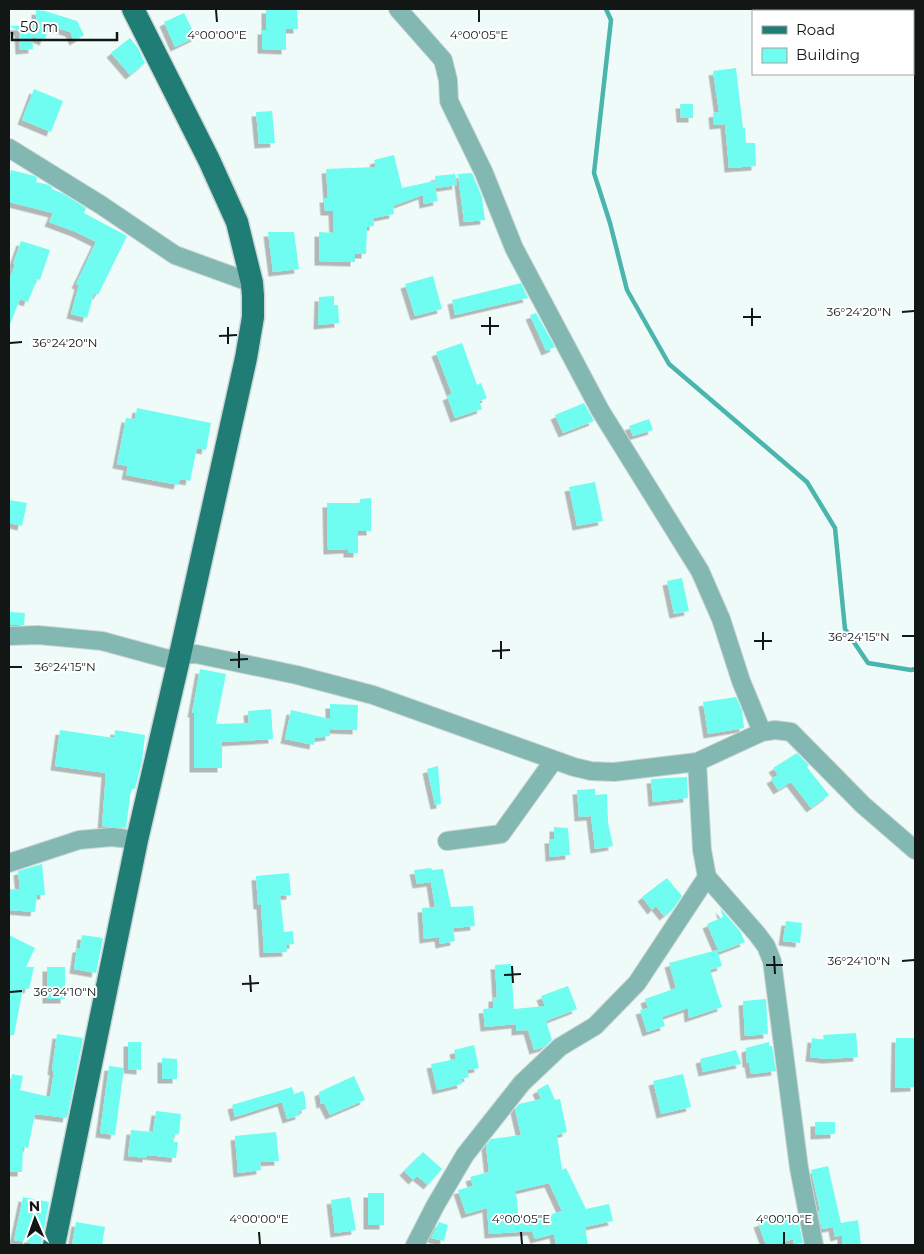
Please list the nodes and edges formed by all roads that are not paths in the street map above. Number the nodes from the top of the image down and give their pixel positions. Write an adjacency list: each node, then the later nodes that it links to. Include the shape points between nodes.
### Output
1 (133, 9): 4 (main road, via 209,160 236,222)
2 (398, 9): 7 (street, via 443,60 449,101 484,173 514,248 600,410 700,570)
3 (9, 148): 4 (street, via 175,255)
4 (252, 283): 6 (main road, via 252,318 246,358)
5 (9, 636): 6 (street, via 38,635 102,641 168,659)
6 (180, 654): 8 (street, via 196,654 297,675 373,695); 10 (main road)
7 (762, 732): 9 (street); 12 (street, via 791,732 863,805)
8 (554, 760): 9 (street, via 591,771 614,772); 11 (street, via 501,834)
9 (697, 762): 14 (street, via 702,850)
10 (137, 840): 13 (street, via 112,837 79,840); 15 (main road)
11 (447, 841)
12 (915, 850)
13 (9, 863)
14 (707, 877): 16 (street, via 637,982 613,1009 596,1026 560,1047 522,1083 465,1155); 17 (street, via 757,934 772,960 799,1168)
15 (54, 1245)
16 (415, 1245)
17 (814, 1245)

